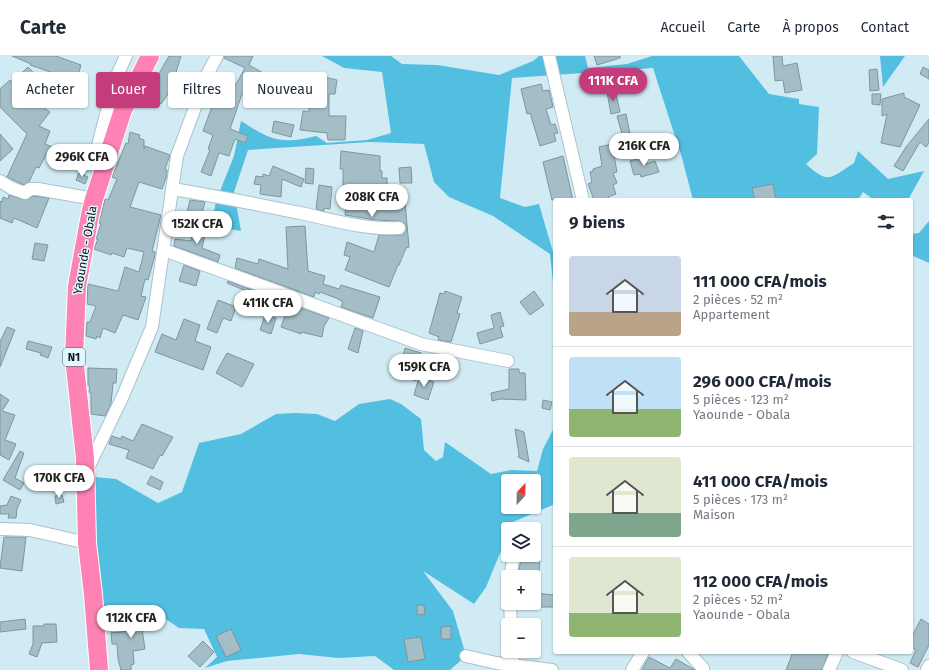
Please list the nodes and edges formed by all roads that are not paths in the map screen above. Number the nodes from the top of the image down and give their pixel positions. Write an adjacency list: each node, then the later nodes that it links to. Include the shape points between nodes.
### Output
1 (126, 56): 7 (street, via 115,80 96,153)
2 (150, 56): 7 (highway, Yaounde - Obala / N1, via 123,110)
3 (217, 56): 6 (street, via 207,75 177,156)
4 (549, 56): 8 (street)
5 (0, 181): 7 (street, via 25,193 30,189)
6 (172, 189): 9 (street, via 225,197 348,223 386,229); 10 (street)
7 (96, 192): 12 (highway, Yaounde - Obala / N1, via 77,286 74,357)
8 (583, 198)
9 (399, 228)
10 (164, 250): 11 (street, via 421,344); 12 (street, via 152,327 122,398)
11 (508, 361)
12 (85, 473): 14 (highway, Yaounde - Obala / N1)
13 (0, 529): 14 (street, via 30,530)
14 (87, 543): 23 (highway, Yaounde - Obala / N1, via 94,594)
15 (642, 654): 25 (street)
16 (690, 654): 26 (street, via 704,668)
17 (836, 654): 27 (street)
18 (858, 654): 28 (street)
19 (466, 656): 21 (street)
20 (512, 658): 21 (street)
21 (513, 665): 24 (street)
22 (929, 666): 29 (street)
23 (99, 670)
24 (552, 670)
25 (632, 670)
26 (703, 670)
27 (829, 670)
28 (902, 670)
29 (927, 670)

